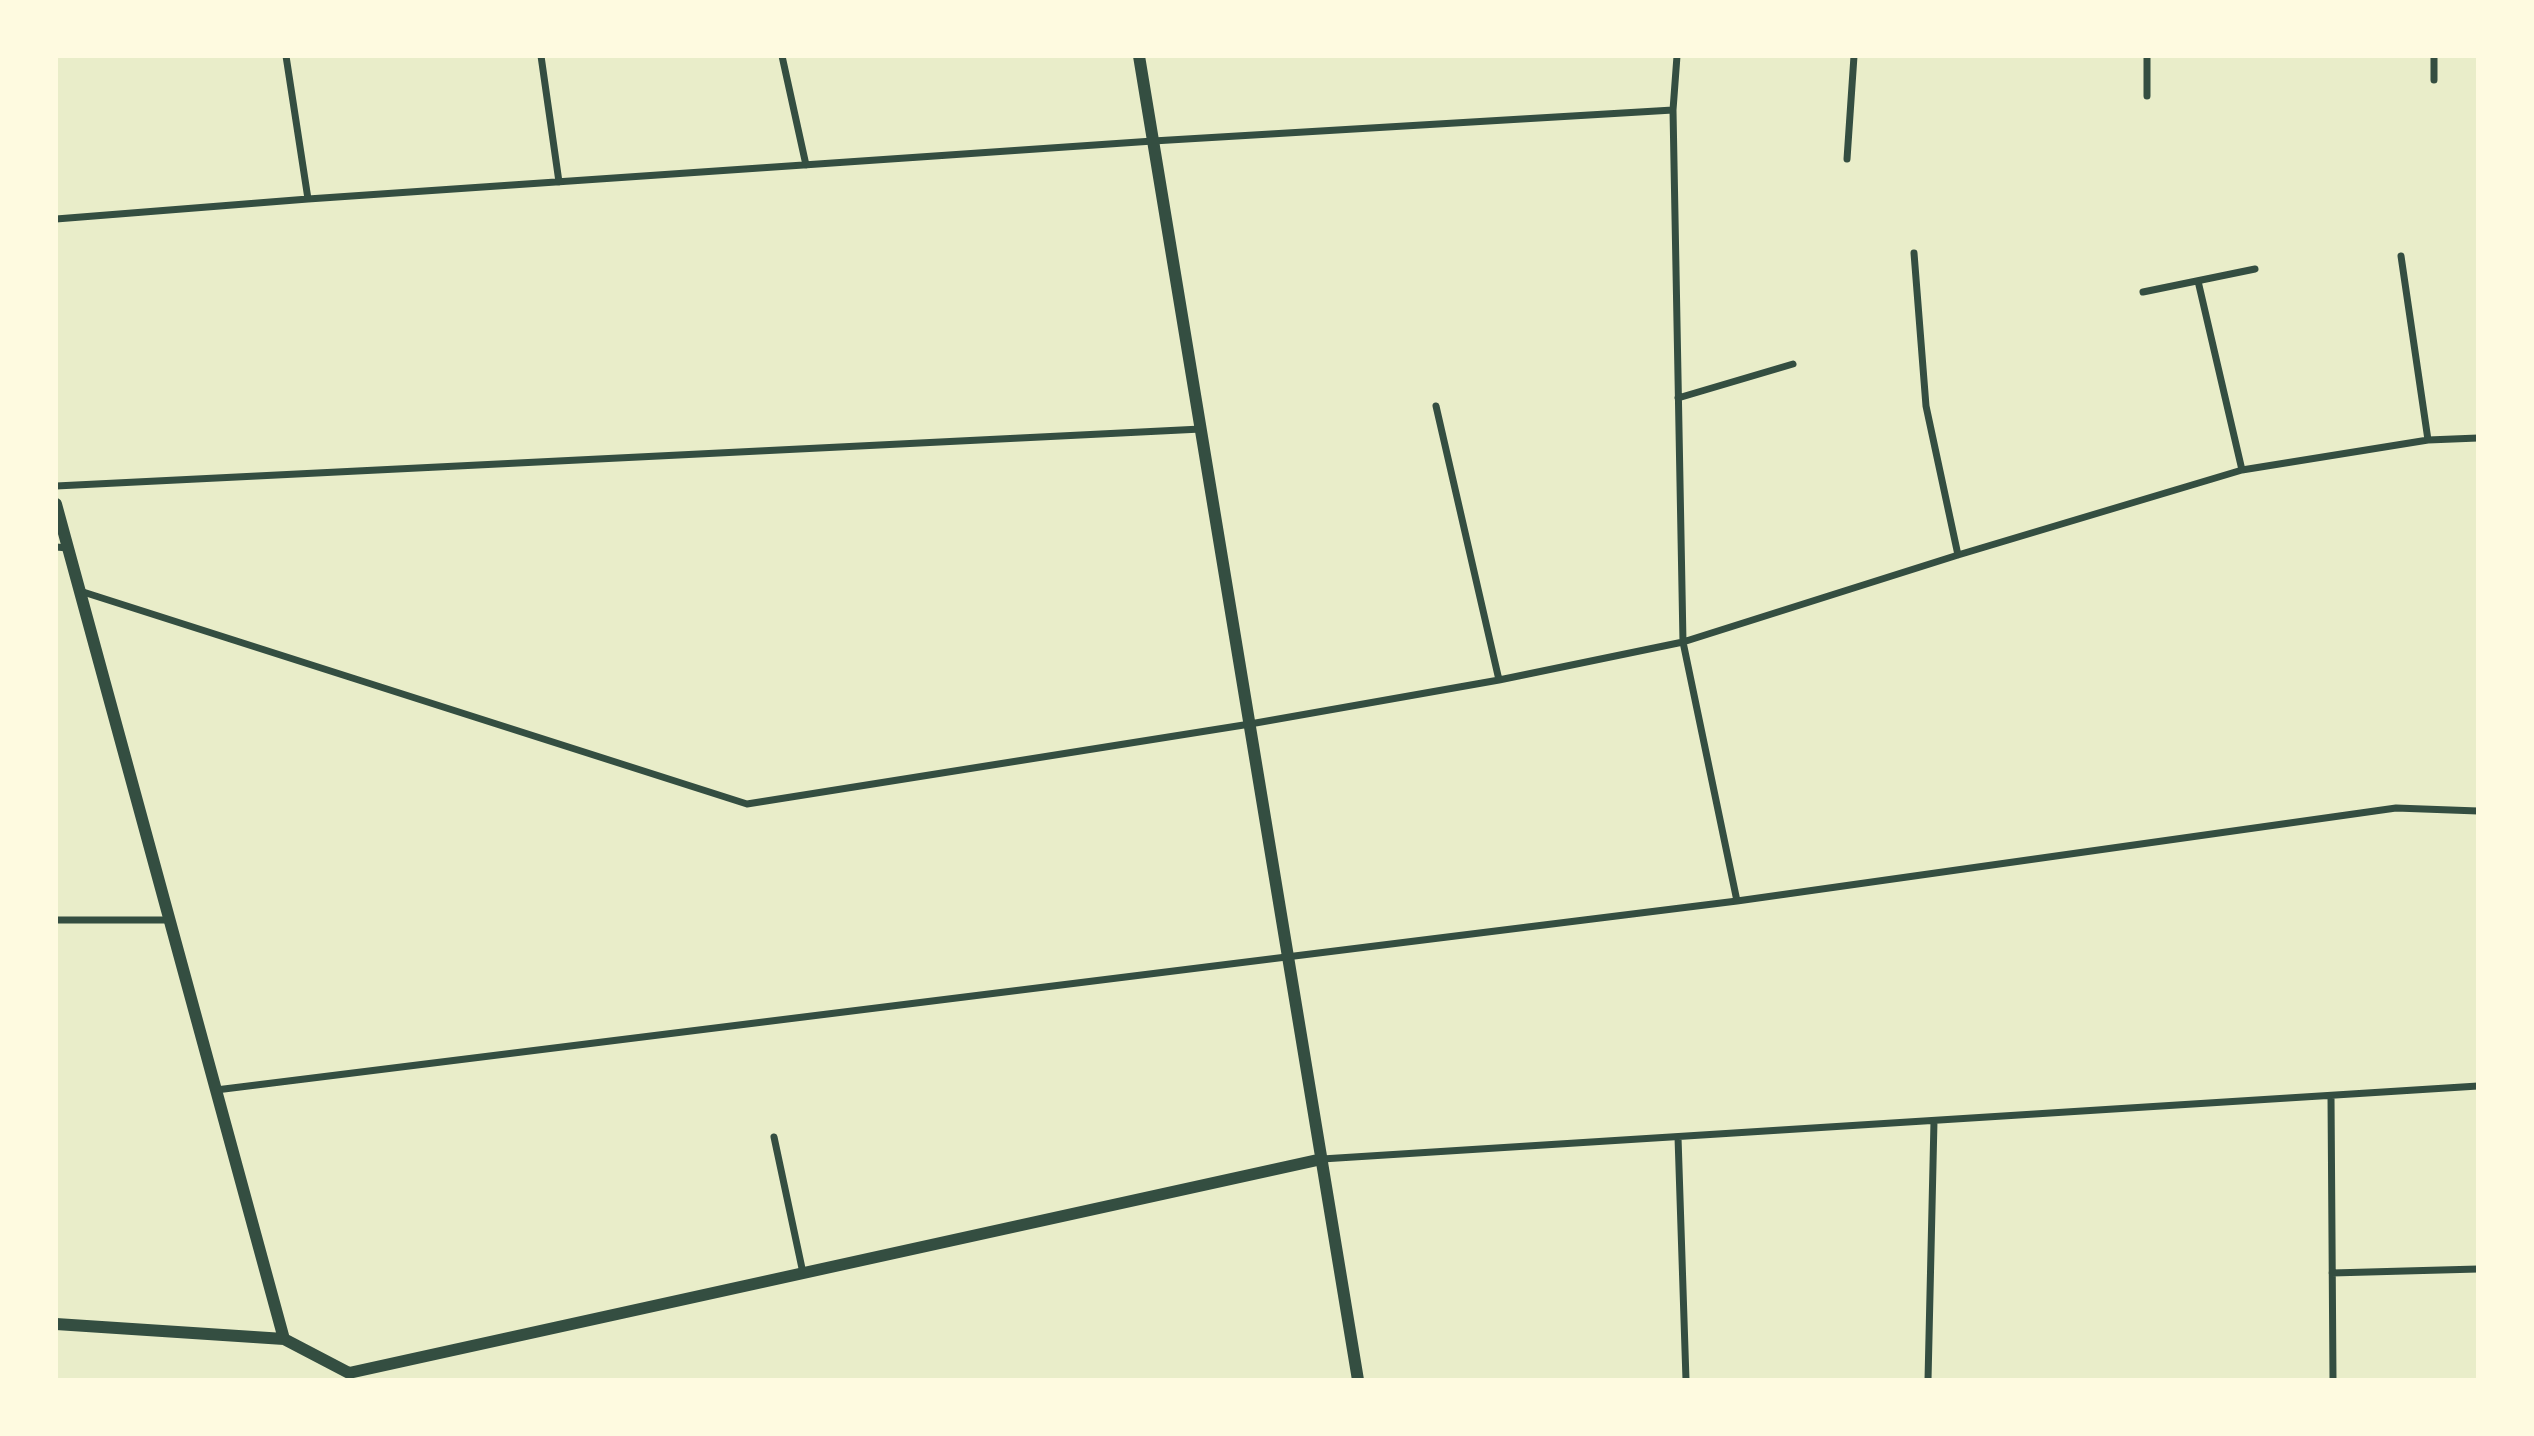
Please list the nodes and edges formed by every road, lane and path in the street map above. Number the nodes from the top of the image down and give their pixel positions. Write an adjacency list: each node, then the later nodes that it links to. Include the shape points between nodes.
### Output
1 (286, 56): 16 (street)
2 (541, 56): 15 (street)
3 (782, 56): 14 (street)
4 (1139, 56): 12 (street)
5 (1677, 56): 11 (street)
6 (1854, 56): 13 (street)
7 (2147, 56): 10 (street)
8 (2434, 56): 9 (street)
9 (2434, 80)
10 (2147, 96)
11 (1673, 110): 12 (street); 24 (street)
12 (1153, 141): 14 (street); 26 (street)
13 (1847, 159)
14 (806, 165): 15 (street)
15 (559, 182): 16 (street)
16 (308, 198): 17 (street)
17 (56, 219)
18 (1914, 253): 33 (street, via 1926,406)
19 (2401, 256): 28 (street)
20 (2255, 269): 21 (street)
21 (2198, 281): 22 (street); 29 (street)
22 (2143, 292)
23 (1793, 364): 24 (street)
24 (1678, 398): 35 (street)
25 (1436, 406): 36 (street)
26 (1201, 429): 30 (street); 37 (street)
27 (2478, 438): 28 (street)
28 (2428, 440): 29 (street)
29 (2242, 470): 33 (street)
30 (56, 486)
31 (56, 504): 32 (street)
32 (62, 548): 34 (street)
33 (1958, 555): 35 (street)
34 (80, 591): 37 (street, via 747,803); 41 (street)
35 (1683, 642): 36 (street); 39 (street)
36 (1499, 680): 37 (street)
37 (1250, 724): 42 (street)
38 (2478, 811): 39 (street, via 2396,808)
39 (1737, 901): 42 (street)
40 (56, 920): 41 (street)
41 (170, 920): 44 (street)
42 (1289, 957): 44 (street); 49 (street)
43 (2478, 1086): 45 (street)
44 (216, 1090): 54 (street)
45 (2331, 1096): 46 (street); 51 (street)
46 (1934, 1121): 48 (street); 57 (street)
47 (774, 1137): 52 (street)
48 (1678, 1137): 49 (street); 56 (street)
49 (1322, 1159): 52 (street); 55 (street)
50 (2478, 1269): 51 (street)
51 (2332, 1272): 58 (street)
52 (803, 1273): 54 (street, via 349,1373)
53 (56, 1324): 54 (street)
54 (284, 1339)
55 (1358, 1380)
56 (1686, 1380)
57 (1928, 1380)
58 (2333, 1380)

